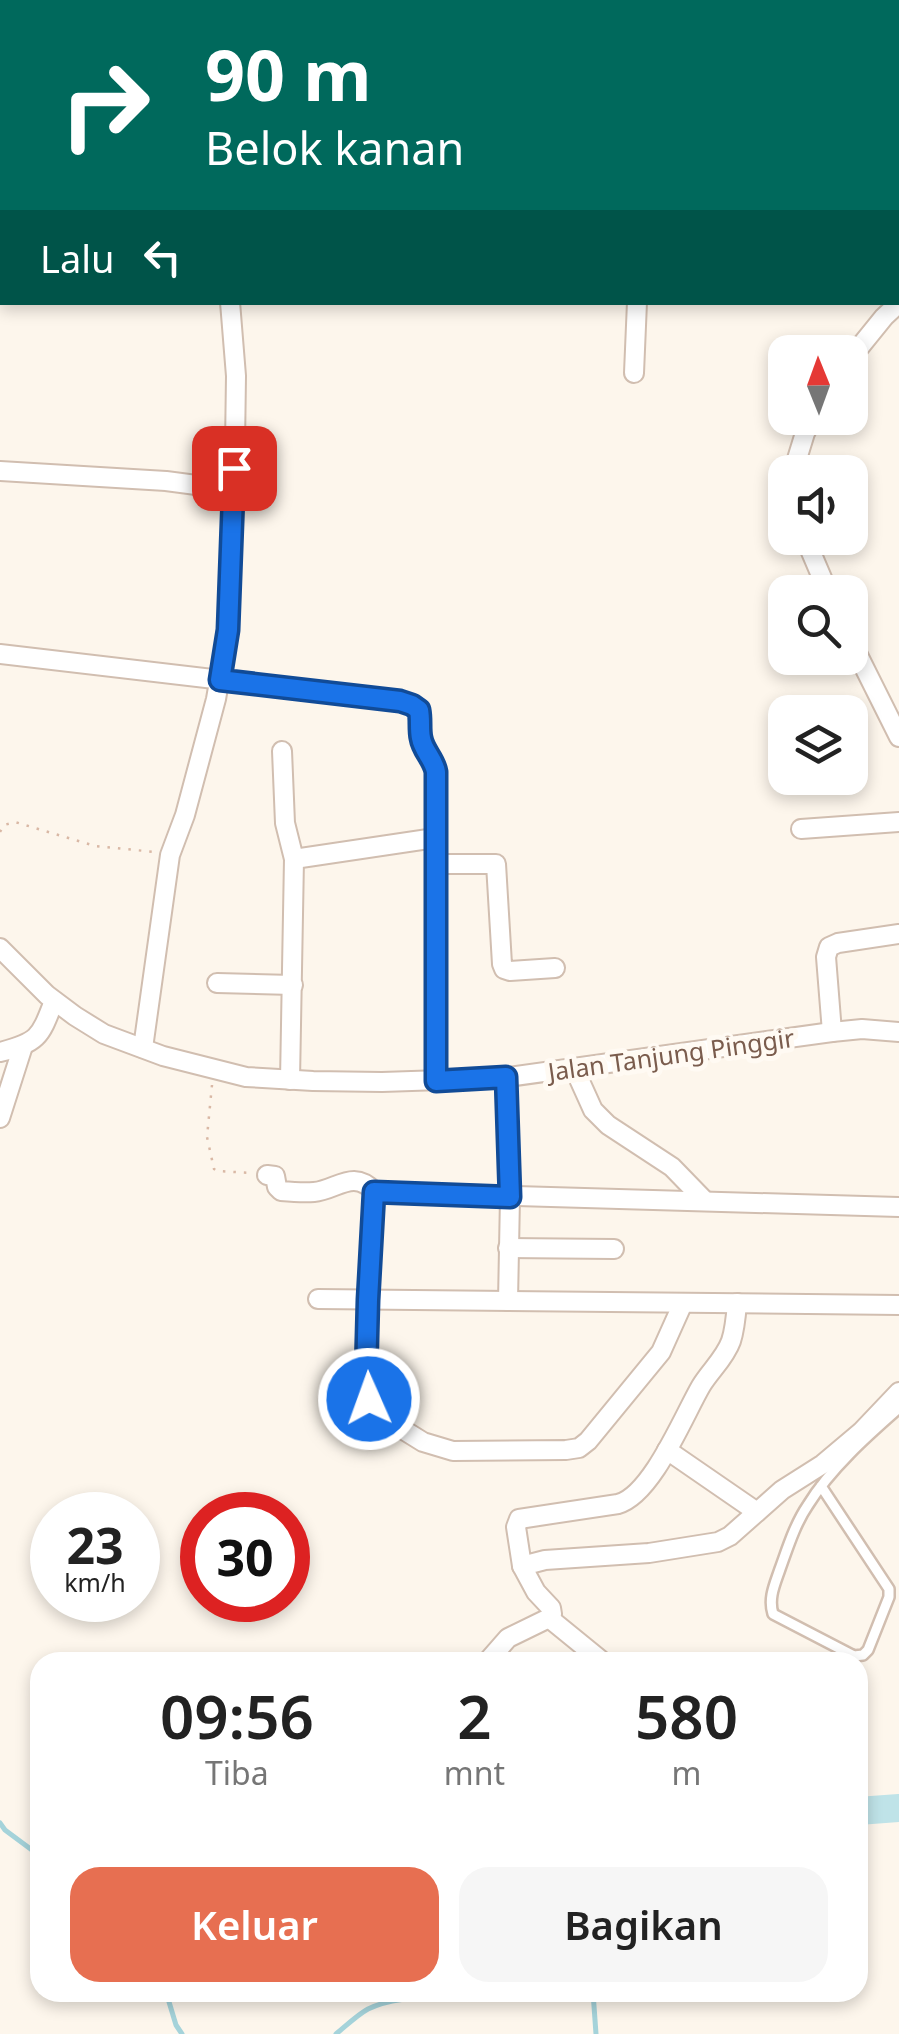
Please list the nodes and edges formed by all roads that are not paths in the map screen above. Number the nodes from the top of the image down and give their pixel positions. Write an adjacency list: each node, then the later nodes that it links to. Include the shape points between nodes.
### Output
1 (230, 305): 7 (street)
2 (636, 305): 5 (street)
3 (896, 305): 4 (street)
4 (868, 337)
5 (634, 373)
6 (0, 471): 7 (street)
7 (234, 490): 10 (street)
8 (0, 654): 10 (street)
9 (868, 675): 11 (street)
10 (220, 680): 15 (street, via 400,701 419,710 420,737 436,764); 27 (street, via 170,855)
11 (899, 736)
12 (282, 751): 16 (street, via 284,823)
13 (899, 822): 14 (street)
14 (801, 829)
15 (435, 838): 16 (street); 17 (street)
16 (294, 859): 22 (street)
17 (435, 864): 20 (street, via 496,864 504,969); 32 (street)
18 (899, 934): 24 (street, via 830,947)
19 (0, 948): 23 (street, Jalan Tanjung Pinggir)
20 (555, 968)
21 (217, 983): 22 (street)
22 (293, 985): 31 (street)
23 (54, 1001): 26 (street, via 42,1030); 27 (street, Jalan Tanjung Pinggir, via 104,1034)
24 (832, 1032): 25 (street, Jalan Tanjung Pinggir); 29 (street, Jalan Tanjung Pinggir)
25 (899, 1032)
26 (23, 1046): 28 (street); 33 (street)
27 (143, 1048): 31 (street, Jalan Tanjung Pinggir, via 246,1077)
28 (0, 1052)
29 (574, 1068): 30 (street, Jalan Tanjung Pinggir); 37 (street, via 593,1110)
30 (506, 1077): 32 (street, Jalan Tanjung Pinggir); 36 (street)
31 (290, 1080): 32 (street, Jalan Tanjung Pinggir)
32 (436, 1081)
33 (0, 1118)
34 (267, 1175): 35 (street, via 275,1176 281,1190 317,1192 355,1181)
35 (374, 1192): 36 (street); 42 (street)
36 (510, 1197): 37 (street); 39 (street)
37 (706, 1201): 38 (street)
38 (899, 1207)
39 (508, 1248): 40 (street); 43 (street)
40 (614, 1249)
41 (318, 1299): 42 (street)
42 (368, 1300): 43 (street); 44 (street, via 372,1405 423,1442 453,1450 579,1448 662,1352)
43 (508, 1301): 44 (street)
44 (683, 1303): 45 (street)
45 (737, 1303): 46 (street); 49 (street, via 727,1351)
46 (899, 1304)
47 (899, 1392): 51 (street, via 861,1432)
48 (899, 1408): 50 (lane)
49 (668, 1450): 51 (street); 52 (street, via 626,1502 519,1519)
50 (821, 1486): 56 (lane, via 792,1534 771,1610); 57 (lane, via 889,1589)
51 (757, 1512): 52 (street, via 718,1542)
52 (522, 1566): 53 (street, via 551,1608)
53 (549, 1618): 54 (street, via 508,1638); 55 (street)
54 (496, 1652)
55 (591, 1652)
56 (846, 1652)
57 (865, 1652)

